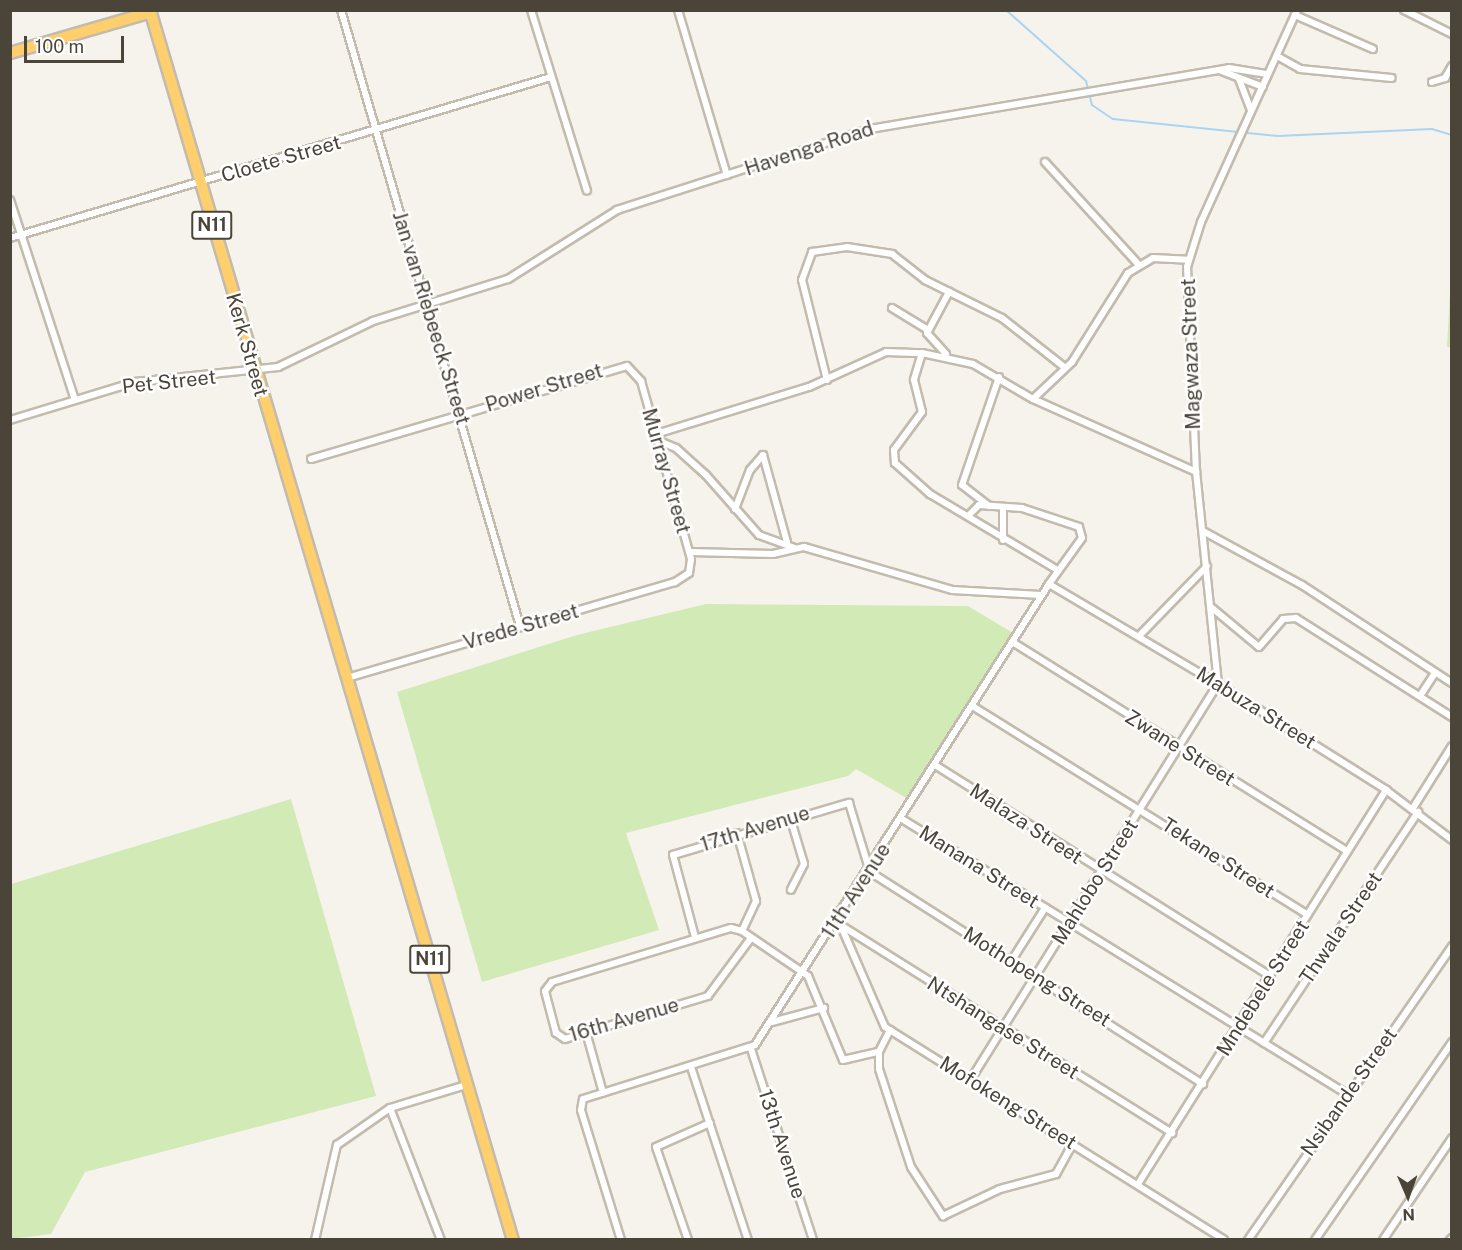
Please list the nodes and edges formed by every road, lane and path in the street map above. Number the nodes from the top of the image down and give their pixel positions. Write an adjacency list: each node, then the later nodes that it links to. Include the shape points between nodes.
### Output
1 (341, 10): 20 (street, Jan van Riebeeck Street)
2 (531, 10): 15 (street)
3 (678, 10): 22 (street)
4 (1404, 10): 7 (street)
5 (152, 11): 9 (highway); 23 (highway, Kerk Street / N11)
6 (1296, 13): 8 (street); 10 (street, Magwaza Street)
7 (1452, 34)
8 (1373, 49)
9 (10, 53)
10 (1277, 56): 13 (street, Magwaza Street); 16 (street, via 1300,69)
11 (1452, 66): 17 (street, via 1445,78)
12 (1219, 70): 13 (street, Havenga Road); 14 (street, Havenga Road); 22 (street, Havenga Road, via 877,127)
13 (1268, 74): 18 (street, Magwaza Street)
14 (1236, 76): 18 (street, Havenga Road); 19 (street, via 1248,92)
15 (551, 77): 20 (street, Cloete Street); 24 (street)
16 (1392, 78)
17 (1432, 82)
18 (1263, 87): 19 (street, Magwaza Street)
19 (1251, 111): 28 (street, Magwaza Street)
20 (377, 133): 23 (street, Cloete Street); 31 (street, Jan van Riebeeck Street)
21 (1045, 162): 29 (street)
22 (727, 175): 31 (street, Havenga Road, via 605,215 516,275)
23 (201, 182): 26 (street, Cloete Street, via 134,197); 37 (highway, Kerk Street / N11)
24 (587, 191)
25 (10, 200): 26 (street)
26 (20, 235): 27 (street, Cloete Street); 42 (street)
27 (10, 238)
28 (1188, 260): 29 (street, via 1163,257); 47 (street, Magwaza Street, via 1186,322)
29 (1139, 265): 36 (street, via 1120,281)
30 (949, 292): 33 (street); 36 (street, via 1002,318); 40 (street, via 883,250 814,251 802,280)
31 (425, 304): 37 (street, Pet Street, via 373,321 292,362); 43 (street, Jan van Riebeeck Street)
32 (892, 308): 33 (street)
33 (928, 330): 35 (street, via 928,338)
34 (922, 352): 35 (street); 40 (street, via 886,352); 51 (street, via 914,380 921,415 897,444 893,459 924,489)
35 (946, 355): 39 (street)
36 (1064, 367): 41 (street)
37 (256, 372): 42 (street, Pet Street, via 135,382); 67 (highway, Kerk Street / N11)
38 (638, 373): 43 (street, Power Street, via 627,366 612,367); 45 (street, Murray Street)
39 (999, 377): 41 (street); 48 (street, via 962,485)
40 (827, 380): 45 (street)
41 (1033, 399): 47 (street)
42 (75, 400): 44 (street, Pet Street)
43 (460, 414): 46 (street, Power Street); 63 (street, Jan van Riebeeck Street)
44 (10, 420)
45 (657, 437): 50 (street, via 682,453); 56 (street, Murray Street)
46 (311, 459)
47 (1196, 472): 52 (street, Magwaza Street)
48 (989, 506): 49 (street); 51 (street, via 975,507)
49 (1003, 509): 53 (street); 59 (street, 11th Avenue, via 1030,509 1079,527 1083,536)
50 (735, 510): 54 (street, via 761,537); 54 (street, via 750,470 763,455)
51 (969, 515): 53 (street)
52 (1203, 531): 57 (street, Magwaza Street); 66 (street, via 1302,585)
53 (1003, 540): 59 (street)
54 (787, 543): 55 (street)
55 (795, 548): 56 (street, via 772,554); 61 (street, via 834,553 952,590)
56 (690, 552): 58 (street, Murray Street)
57 (1207, 566): 62 (street, Magwaza Street); 64 (street)
58 (690, 569): 63 (street, Vrede Street, via 675,582)
59 (1056, 569): 60 (street, 11th Avenue)
60 (1052, 585): 61 (street, 11th Avenue); 64 (street, Mabuza Street)
61 (1041, 595): 65 (street, 11th Avenue)
62 (1211, 607): 69 (street, Magwaza Street); 70 (street, via 1259,647 1292,616)
63 (520, 626): 67 (street, Vrede Street)
64 (1140, 635): 69 (street, Mabuza Street)
65 (1014, 643): 71 (street, 11th Avenue); 74 (street, Zwane Street)
66 (1436, 673): 68 (street); 70 (street)
67 (347, 678): 112 (highway, N11)
68 (1452, 683)
69 (1218, 684): 74 (street, Mahlobo Street); 76 (street, Mabuza Street)
70 (1420, 696): 72 (street)
71 (974, 707): 75 (street, 11th Avenue); 77 (street, Tekane Street)
72 (1452, 717)
73 (1452, 746): 78 (street, Thwala Street)
74 (1180, 748): 77 (street, Mahlobo Street); 83 (street, Zwane Street)
75 (935, 765): 80 (street, 11th Avenue); 85 (street, Malaza Street)
76 (1386, 790): 78 (street, Mabuza Street); 83 (street, Mndebele Street)
77 (1141, 808): 85 (street, Mahlobo Street); 88 (street, Tekane Street)
78 (1415, 810): 82 (street, Mabuza Street); 106 (street, Thwala Street)
79 (790, 817): 81 (street, 17th Avenue); 84 (street, 17th Avenue, via 852,804); 86 (street, via 804,864)
80 (902, 819): 84 (street, 11th Avenue); 87 (street, Manana Street)
81 (737, 833): 91 (street, via 756,901); 92 (street, 17th Avenue, via 671,858)
82 (1452, 840)
83 (1347, 851): 88 (street, Mndebele Street)
84 (870, 872): 90 (street, 11th Avenue); 95 (street, Mothopeng Street)
85 (1101, 872): 89 (street, Mahlobo Street); 98 (street, Malaza Street)
86 (791, 890)
87 (1045, 908): 89 (street, Manana Street); 95 (street)
88 (1308, 915): 98 (street, Mndebele Street)
89 (1070, 923): 97 (street, Mahlobo Street); 101 (street, Manana Street)
90 (838, 924): 96 (street, 11th Avenue); 102 (street, Ntshangase Street); 103 (street, Mofokeng Street, via 877,1016)
91 (742, 931): 92 (street, 16th Avenue); 93 (street)
92 (695, 937): 104 (street, 16th Avenue, via 548,984 545,995 557,1035 565,1039)
93 (751, 938): 96 (street); 104 (street, 16th Avenue, via 708,996)
94 (1452, 946): 114 (street, Nsibande Street)
95 (1012, 960): 97 (street, Mothopeng Street)
96 (804, 972): 99 (street); 100 (street, 11th Avenue)
97 (1037, 976): 102 (street, Mahlobo Street); 111 (street, Mothopeng Street)
98 (1271, 977): 101 (street, Mndebele Street)
99 (824, 1008): 100 (street); 108 (street, via 843,1060)
100 (771, 1022): 107 (street, 11th Avenue)
101 (1240, 1028): 106 (street, Manana Street); 111 (street, Mndebele Street)
102 (1003, 1029): 110 (street, Mahlobo Street); 117 (street, Ntshangase Street)
103 (890, 1030): 108 (street); 110 (street, Mofokeng Street)
104 (586, 1032): 113 (street)
105 (1452, 1042): 130 (street)
106 (1264, 1043): 114 (street, Manana Street)
107 (751, 1049): 109 (street); 127 (street, 13th Avenue)
108 (879, 1052): 119 (street, via 879,1069 911,1167 943,1216 1000,1189 1056,1174)
109 (691, 1067): 113 (street); 116 (street)
110 (971, 1079): 119 (street, Mofokeng Street)
111 (1203, 1084): 117 (street, Mndebele Street)
112 (466, 1085): 115 (street); 123 (highway, N11)
113 (603, 1093): 124 (street, via 581,1103)
114 (1347, 1094): 129 (street, Nsibande Street)
115 (390, 1108): 121 (street, via 337,1145); 122 (street)
116 (710, 1123): 125 (street, via 656,1147); 126 (street)
117 (1172, 1132): 120 (street, Mndebele Street)
118 (1452, 1138): 131 (street)
119 (1073, 1143): 120 (street, Mofokeng Street)
120 (1138, 1184): 128 (street, Mofokeng Street)
121 (315, 1239)
122 (441, 1239)
123 (513, 1239)
124 (621, 1239)
125 (688, 1239)
126 (748, 1239)
127 (813, 1239)
128 (1224, 1239)
129 (1248, 1239)
130 (1315, 1239)
131 (1383, 1239)

